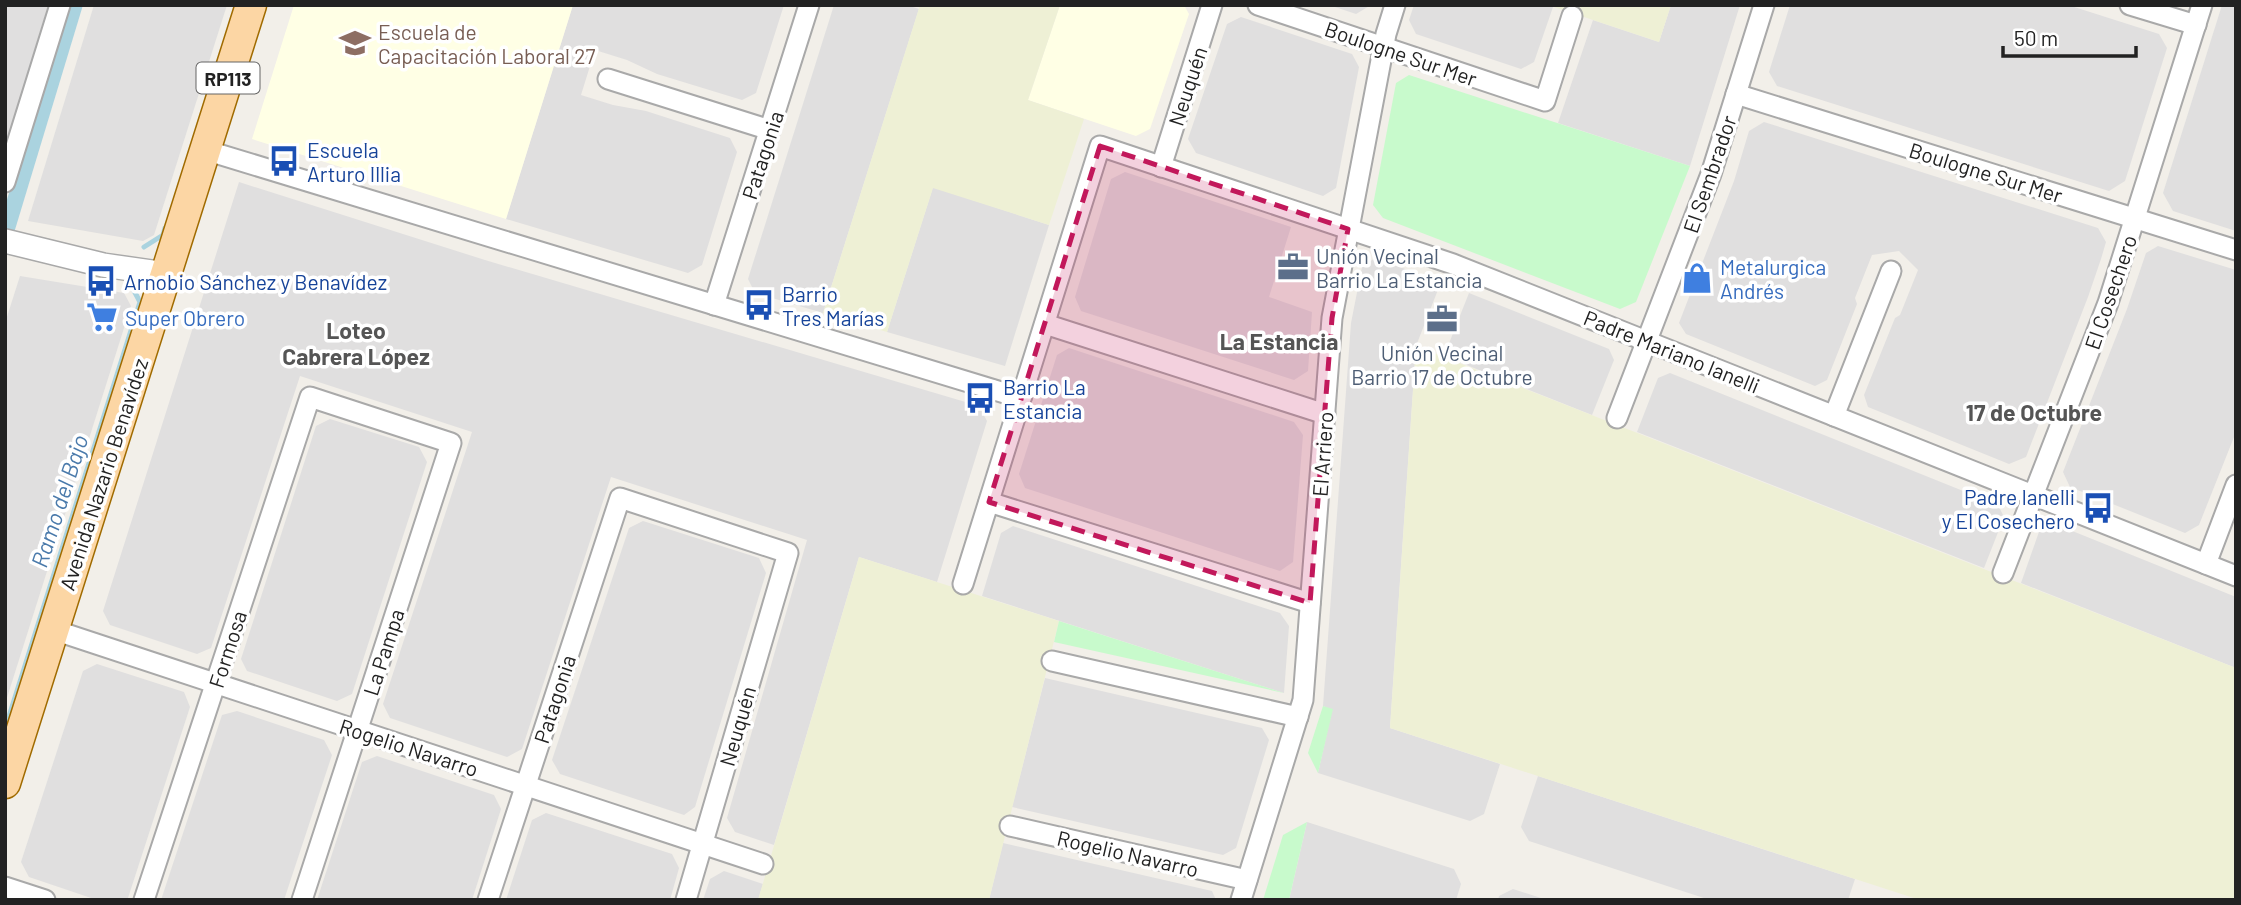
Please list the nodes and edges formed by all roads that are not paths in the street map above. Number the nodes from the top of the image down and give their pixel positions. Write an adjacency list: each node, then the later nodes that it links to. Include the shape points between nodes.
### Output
1 (60, 5): 18 (street)
2 (251, 5): 16 (main road, Avenida Nazario Benavídez / RP113)
3 (809, 5): 15 (street, Patagonia)
4 (1213, 5): 17 (street, Neuquén)
5 (1258, 5): 12 (street, Boulogne Sur Mer)
6 (1395, 5): 12 (street, El Arriero)
7 (1764, 5): 14 (street, El Sembrador)
8 (2130, 5): 11 (street)
9 (2202, 5): 11 (street, El Cosechero)
10 (1572, 16): 12 (street, Boulogne Sur Mer, via 1545,101)
11 (2196, 25): 19 (street, El Cosechero)
12 (1383, 47): 20 (street, El Arriero)
13 (608, 79): 15 (street)
14 (1736, 94): 19 (street, Boulogne Sur Mer); 27 (street, El Sembrador, via 1711,174)
15 (770, 130): 25 (street, Patagonia)
16 (205, 150): 24 (main road, Avenida Nazario Benavídez / RP113); 25 (street)
17 (1161, 167): 20 (street, Padre Mariano Ianelli); 26 (street, Padre Mariano Ianelli, via 1100,146)
18 (5, 181)
19 (2135, 219): 22 (street, Boulogne Sur Mer); 34 (street, El Cosechero, via 2108,303)
20 (1349, 229): 27 (street, Padre Mariano Ianelli, via 1453,264); 29 (street, El Arriero, via 1332,318)
21 (8, 241): 24 (street, via 103,265)
22 (2236, 250)
23 (1891, 271): 30 (street)
24 (166, 274): 42 (main road, Avenida Nazario Benavídez / RP113)
25 (714, 305): 28 (street)
26 (1045, 324): 28 (street); 29 (street)
27 (1646, 341): 30 (street, Padre Mariano Ianelli); 31 (street, El Sembrador)
28 (1021, 398): 36 (street)
29 (1325, 414): 41 (street, El Arriero)
30 (1834, 416): 34 (street, Padre Mariano Ianelli)
31 (1617, 418)
32 (451, 443): 44 (street, Formosa, via 310,397); 46 (street, La Pampa)
33 (2236, 485): 37 (street)
34 (2033, 495): 37 (street, Padre Mariano Ianelli); 38 (street, El Cosechero)
35 (620, 498): 48 (street, Patagonia); 50 (street, Neuquén, via 788,553)
36 (989, 502): 40 (street); 41 (street)
37 (2206, 564): 39 (street, Padre Mariano Ianelli)
38 (2003, 573)
39 (2236, 576)
40 (963, 584)
41 (1310, 603): 45 (street, El Arriero)
42 (54, 630): 44 (street, Rogelio Navarro); 47 (main road, Avenida Nazario Benavídez / RP113)
43 (1052, 661): 45 (street)
44 (216, 683): 46 (street, Rogelio Navarro); 55 (street, Formosa)
45 (1298, 717): 52 (street, El Arriero)
46 (358, 730): 48 (street, Rogelio Navarro); 56 (street, La Pampa)
47 (5, 783)
48 (526, 785): 50 (street, Rogelio Navarro); 57 (street, Patagonia)
49 (1010, 826): 52 (street, Rogelio Navarro)
50 (703, 844): 51 (street, Rogelio Navarro); 58 (street, Neuquén)
51 (763, 864)
52 (1247, 880): 59 (street, El Arriero)
53 (5, 887): 54 (street)
54 (45, 900)
55 (144, 900)
56 (302, 900)
57 (488, 900)
58 (686, 900)
59 (1241, 900)

